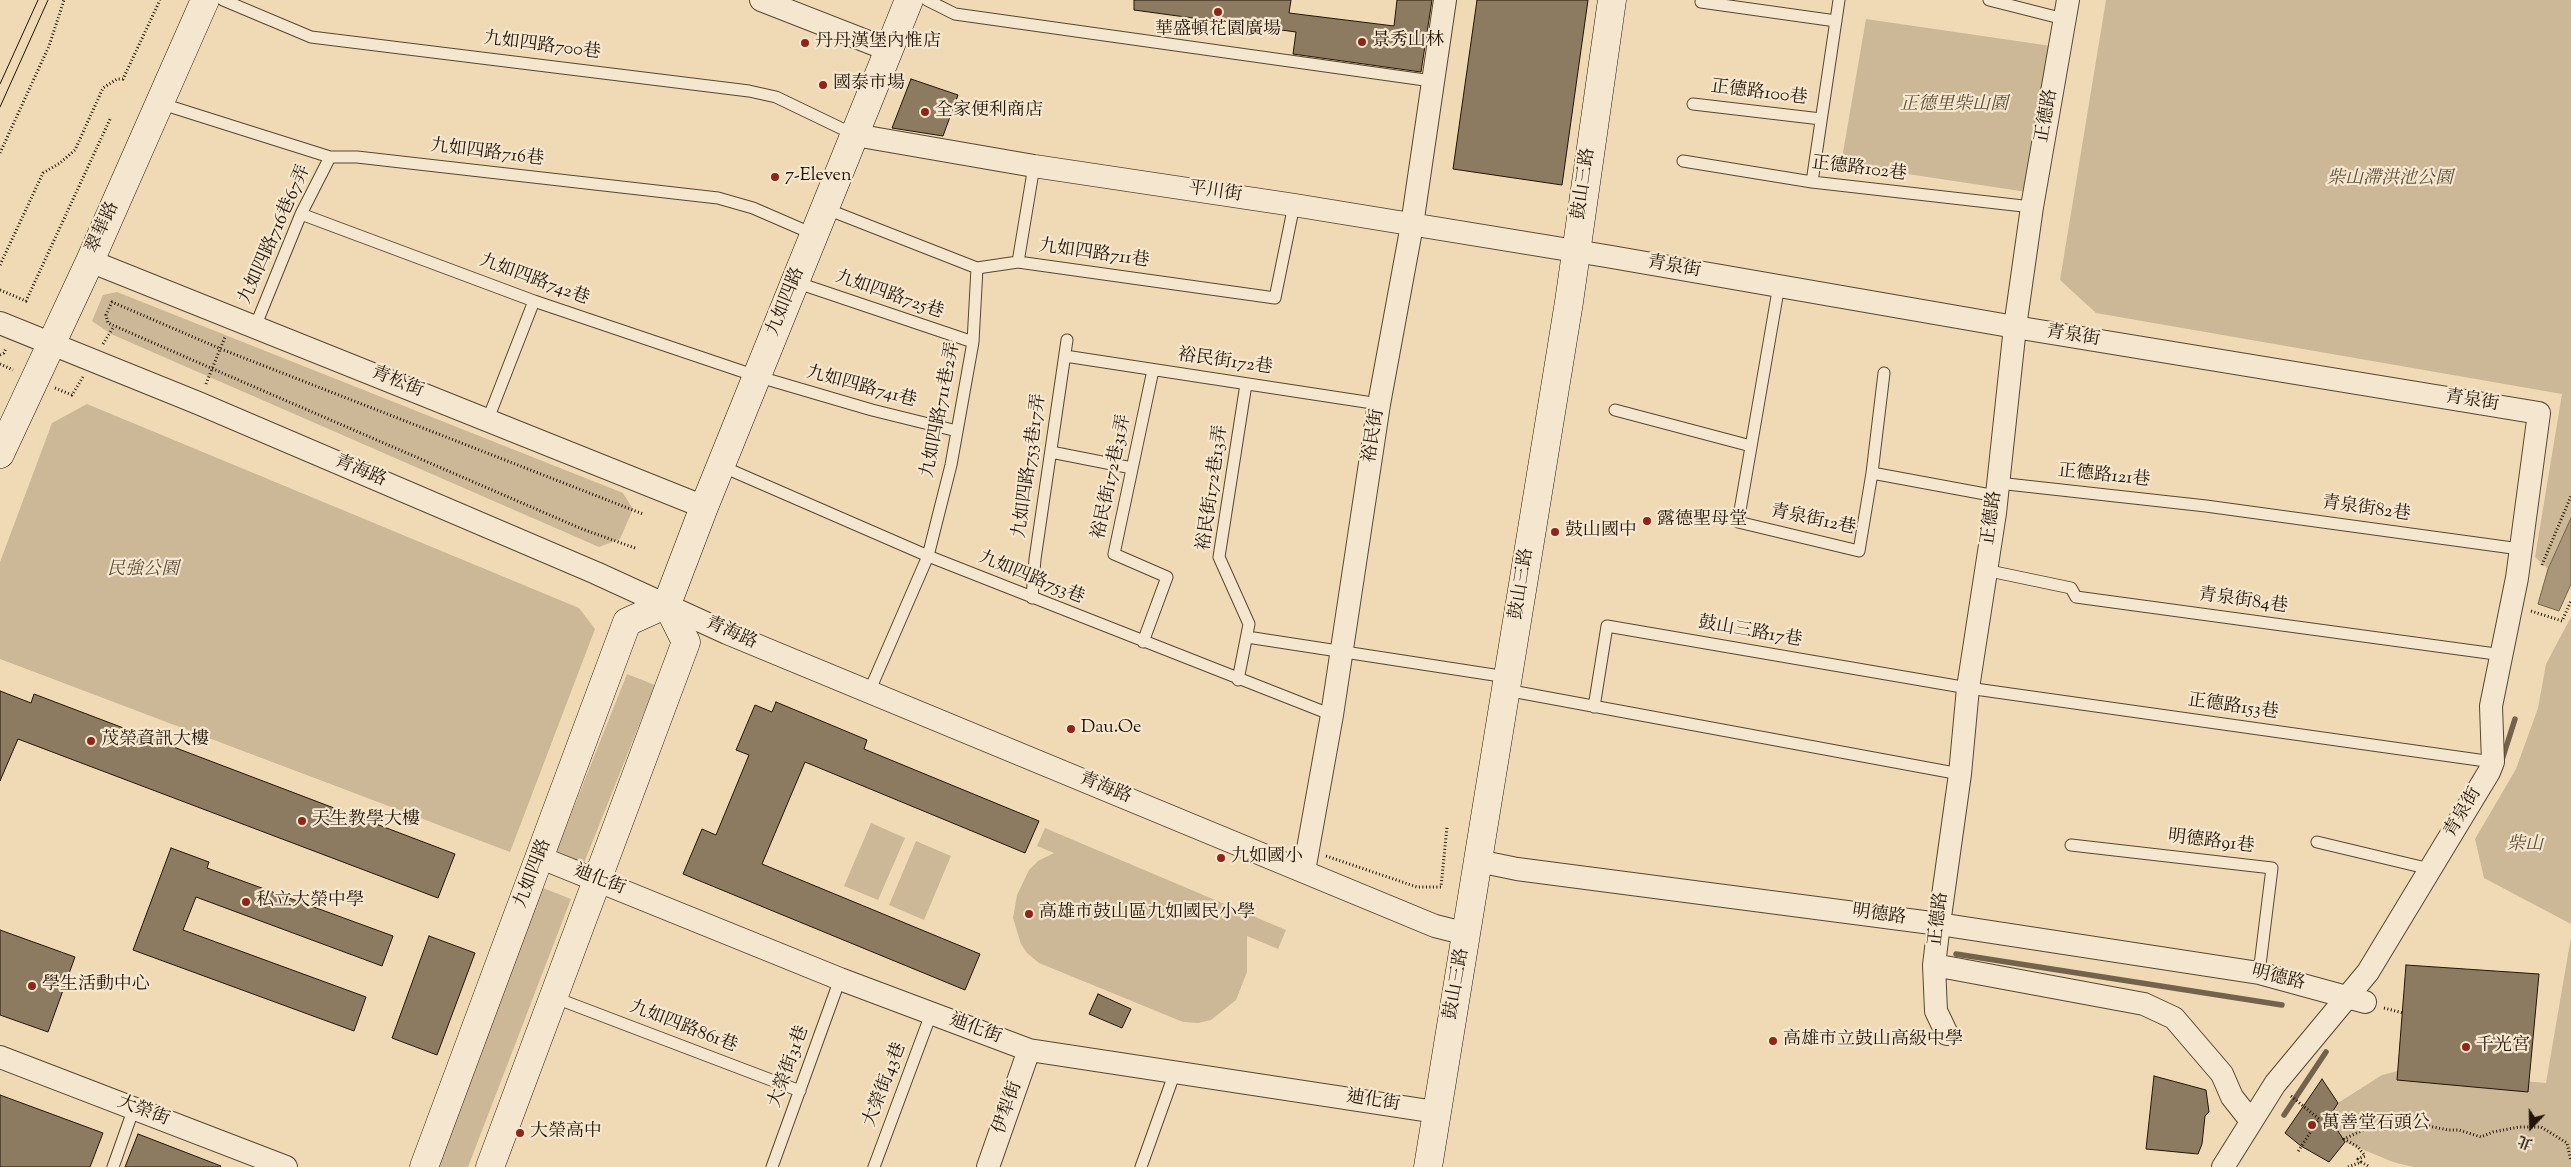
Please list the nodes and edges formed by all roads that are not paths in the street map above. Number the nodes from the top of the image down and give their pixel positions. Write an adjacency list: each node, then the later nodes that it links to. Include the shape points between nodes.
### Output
1 (205, 0): 15 (street, 翠華路)
2 (224, 0): 18 (lane, 九如四路700巷, via 311,37 767,95)
3 (761, 0): 13 (street)
4 (909, 0): 13 (street, 九如四路)
5 (926, 0): 14 (lane, via 955,14)
6 (1444, 0): 14 (street, 裕民街)
7 (1612, 0): 29 (street, 鼓山三路)
8 (1839, 0): 12 (lane)
9 (1989, 0): 11 (lane)
10 (1701, 2): 12 (lane)
11 (2066, 9): 24 (street, 正德路)
12 (1836, 21): 17 (lane)
13 (889, 50): 18 (street, 九如四路)
14 (1432, 81): 27 (street, 裕民街)
15 (158, 103): 19 (lane, 九如四路716巷); 30 (street, 翠華路)
16 (1693, 104): 17 (lane, 正德路100巷)
17 (1821, 119): 22 (lane)
18 (854, 135): 21 (street, 平川街); 25 (street, 九如四路)
19 (330, 157): 26 (lane, 九如四路716巷67弄); 28 (lane, 九如四路716巷, via 357,157 718,198 753,208)
20 (1683, 161): 22 (lane, 正德路102巷)
21 (1034, 166): 23 (street, 平川街); 31 (lane)
22 (1812, 182): 24 (lane, 正德路102巷)
23 (1294, 205): 27 (street, 平川街); 31 (lane, 九如四路711巷, via 1275,298)
24 (2032, 207): 38 (street, 正德路)
25 (824, 208): 28 (street, 九如四路); 32 (lane, 九如四路711巷)
26 (301, 214): 35 (lane, 九如四路742巷); 37 (lane, 九如四路716巷67弄)
27 (1412, 225): 29 (street, 平川街); 47 (street, 裕民街)
28 (813, 234): 33 (street, 九如四路)
29 (1576, 251): 34 (street, 青泉街); 70 (street, 鼓山三路)
30 (90, 261): 37 (street, 青松街); 41 (street, 翠華路)
31 (1018, 262): 32 (lane, 九如四路711巷)
32 (977, 268): 40 (lane, 九如四路711巷2弄)
33 (795, 282): 40 (lane, 九如四路725巷); 45 (street, 九如四路)
34 (1779, 285): 38 (street, 青泉街); 51 (lane, 青泉街12巷)
35 (534, 301): 45 (lane, 九如四路742巷); 49 (lane)
36 (0, 323): 41 (street, 青海路)
37 (255, 327): 49 (street, 青松街)
38 (2015, 327): 57 (street, 正德路); 60 (street, 青泉街, via 2539,413)
39 (1067, 340): 42 (lane, 九如四路753巷17弄)
40 (973, 342): 50 (lane, 九如四路711巷2弄)
41 (50, 343): 53 (street, 翠華路); 64 (street, 青海路)
42 (1065, 356): 43 (lane, 裕民街172巷); 52 (lane, 九如四路753巷17弄)
43 (1153, 370): 46 (lane, 裕民街172巷); 55 (lane, 裕民街172巷31弄)
44 (1884, 373): 56 (lane)
45 (756, 376): 50 (lane, 九如四路741巷); 54 (street, 九如四路)
46 (1246, 384): 47 (lane, 裕民街172巷); 65 (lane, 裕民街172巷13弄, via 1219,557 1249,624)
47 (1379, 404): 67 (street, 裕民街)
48 (1615, 410): 51 (lane)
49 (488, 419): 59 (street, 青松街)
50 (957, 431): 61 (lane, 九如四路711巷2弄)
51 (1751, 446): 56 (lane, 青泉街12巷, via 1738,522 1859,551)
52 (1051, 452): 55 (lane); 63 (lane, 九如四路753巷17弄)
53 (0, 454)
54 (720, 466): 59 (street, 九如四路); 61 (lane, 九如四路753巷)
55 (1132, 468): 66 (lane, 裕民街172巷31弄, via 1114,554 1167,577)
56 (1872, 473): 57 (lane)
57 (1997, 490): 58 (lane, 正德路121巷); 62 (street, 正德路)
58 (2206, 506): 60 (lane, 青泉街82巷)
59 (704, 507): 64 (street, 九如四路)
60 (2520, 549): 68 (street, 青泉街)
61 (928, 556): 63 (lane, 九如四路753巷); 72 (lane, 九如四路711巷2弄)
62 (1985, 570): 68 (lane, 青泉街84巷, via 2071,588 2076,597); 71 (street, 正德路)
63 (1032, 598): 66 (lane, 九如四路753巷)
64 (667, 604): 72 (street, 青海路, via 718,629); 79 (street, 九如四路, via 627,622); 83 (street, via 686,642)
65 (1247, 636): 67 (lane); 69 (lane, 裕民街172巷13弄)
66 (1143, 642): 69 (lane, 九如四路753巷)
67 (1342, 652): 70 (lane); 74 (street, 裕民街)
68 (2503, 655): 75 (street, 青泉街, via 2491,706)
69 (1238, 680): 74 (lane, 九如四路753巷)
70 (1507, 684): 73 (lane); 80 (street, 鼓山三路)
71 (1968, 688): 73 (lane, 鼓山三路17巷, via 1607,626); 75 (lane, 正德路153巷); 76 (street, 正德路)
72 (869, 692): 82 (street, 青海路)
73 (1594, 707): 76 (lane)
74 (1332, 716): 82 (street, 裕民街)
75 (2493, 762): 81 (street, 青泉街)
76 (1960, 774): 84 (street, 正德路)
77 (2317, 842): 81 (lane)
78 (2071, 845): 87 (lane, 明德路91巷, via 2272,868)
79 (540, 857): 83 (street, 迪化街); 102 (street, 九如四路)
80 (1478, 861): 84 (street, 明德路); 85 (street, 鼓山三路)
81 (2430, 869): 90 (street, 青泉街, via 2368,972)
82 (1304, 872): 85 (street, 青海路, via 1436,926)
83 (598, 880): 88 (street, 迪化街); 89 (street)
84 (1939, 924): 86 (street, 正德路); 87 (street, 明德路)
85 (1467, 934): 98 (street, 鼓山三路)
86 (1934, 965): 92 (street, 正德路, via 1936,1011); 99 (street, via 2144,1004 2174,1018 2222,1074 2232,1096)
87 (2259, 973): 90 (street, 明德路)
88 (840, 979): 91 (street, 迪化街); 96 (lane, 大榮街31巷)
89 (553, 997): 96 (lane, 九如四路861巷); 103 (street)
90 (2356, 1000): 99 (street, 青泉街, via 2275,1084)
91 (931, 1014): 93 (street, 迪化街); 105 (lane, 大榮街43巷)
92 (1947, 1034)
93 (1029, 1050): 95 (street, 迪化街); 106 (street, 伊犁街)
94 (0, 1057): 97 (street, 大榮街)
95 (1175, 1072): 98 (street, 迪化街); 107 (lane)
96 (800, 1092): 104 (lane, 大榮街31巷)
97 (134, 1108): 100 (street, 大榮街); 101 (lane)
98 (1436, 1112): 108 (street, 鼓山三路)
99 (2251, 1121): 109 (street, 青泉街)
100 (277, 1165)
101 (113, 1167)
102 (424, 1167)
103 (490, 1167)
104 (772, 1167)
105 (874, 1167)
106 (988, 1167)
107 (1141, 1167)
108 (1428, 1167)
109 (2223, 1167)

